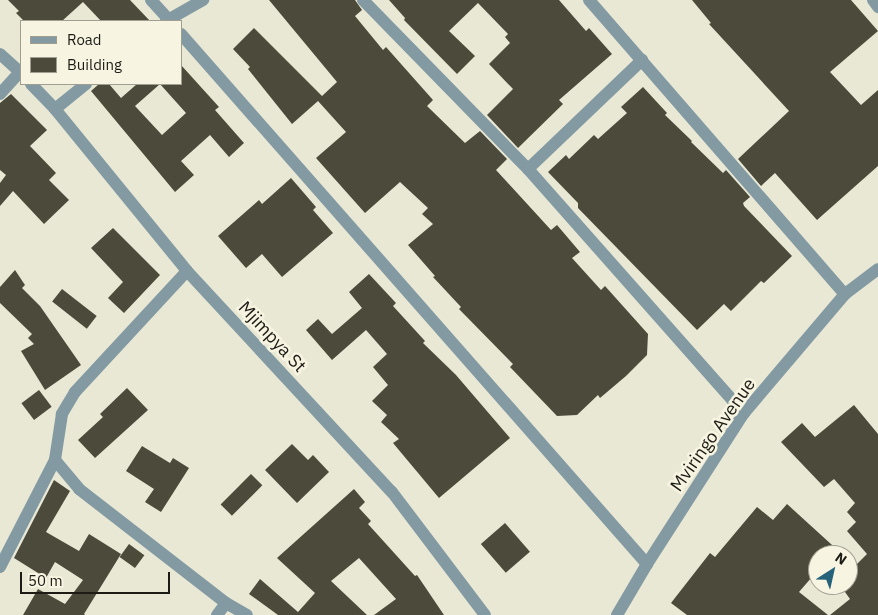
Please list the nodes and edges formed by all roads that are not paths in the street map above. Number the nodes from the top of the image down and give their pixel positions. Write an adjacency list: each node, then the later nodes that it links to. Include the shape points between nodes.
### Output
1 (151, 0): 7 (street)
2 (203, 0): 8 (street)
3 (363, 0): 18 (street)
4 (589, 0): 11 (street)
5 (873, 0): 6 (street)
6 (878, 7)
7 (167, 20)
8 (170, 20)
9 (182, 35): 24 (street)
10 (0, 54): 12 (street)
11 (642, 60): 18 (street); 21 (street)
12 (20, 72)
13 (20, 74): 16 (street)
14 (32, 85): 17 (street, Mjimpya St)
15 (85, 85): 17 (street)
16 (0, 94)
17 (55, 109): 20 (street, Mjimpya St)
18 (528, 170): 22 (street)
19 (878, 269): 21 (street, Mviringo Avenue)
20 (188, 271): 23 (street, via 75,392 62,414); 30 (street, Mjimpya St, via 392,492)
21 (844, 294): 22 (street, Mviringo Avenue)
22 (744, 413): 24 (street, Mviringo Avenue)
23 (55, 460): 25 (street); 26 (street, via 79,489)
24 (646, 564): 27 (street, Mviringo Avenue)
25 (0, 567)
26 (226, 603): 28 (street); 29 (street)
27 (618, 614)
28 (217, 615)
29 (247, 615)
30 (485, 615)

